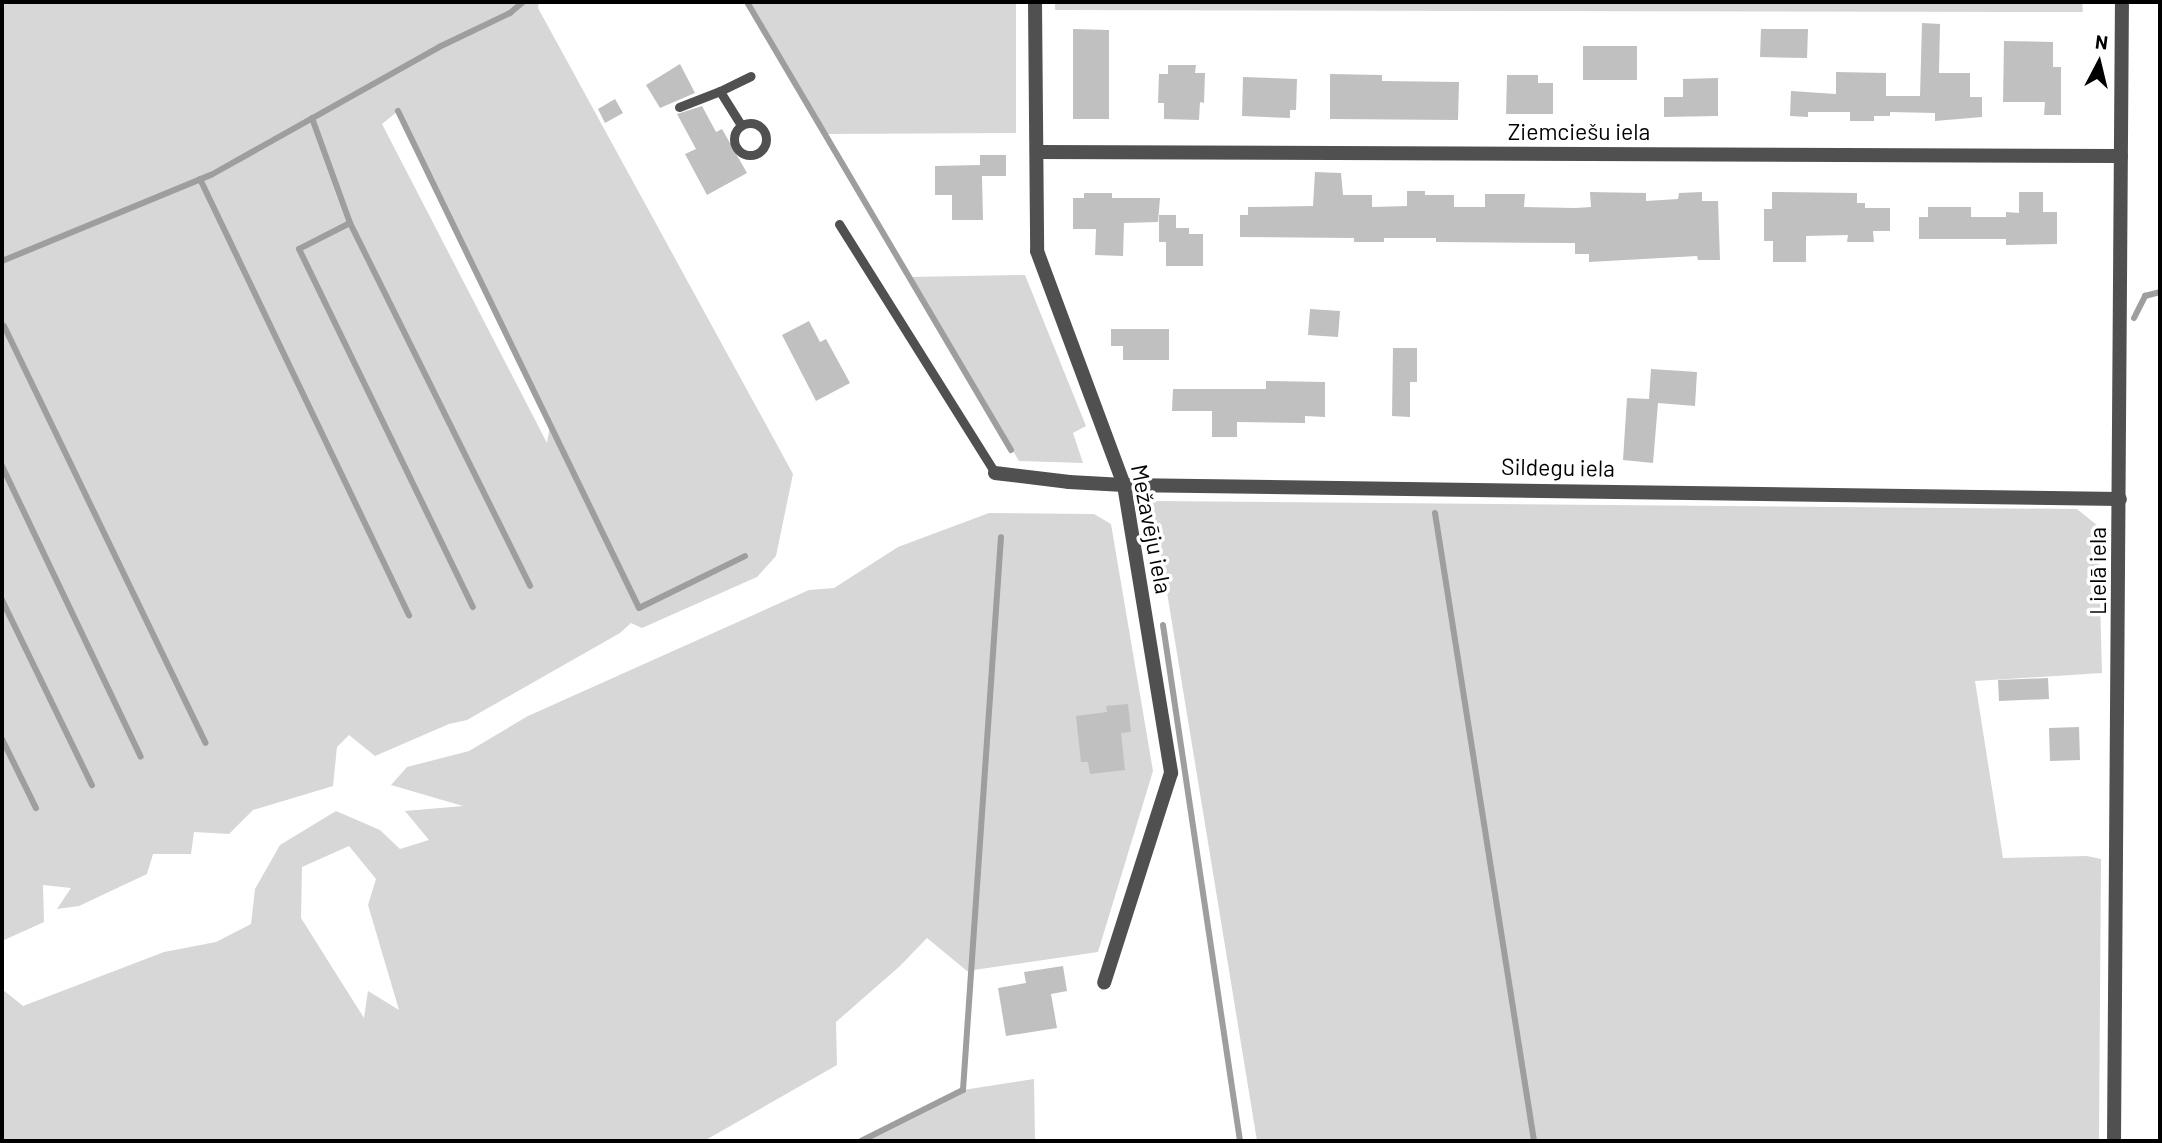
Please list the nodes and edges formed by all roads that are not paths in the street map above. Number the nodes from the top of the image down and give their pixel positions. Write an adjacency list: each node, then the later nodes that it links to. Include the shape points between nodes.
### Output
1 (1035, 2): 7 (street, Mežavēju iela)
2 (2122, 2): 8 (street, Lielā iela)
3 (751, 76): 4 (lane)
4 (720, 91): 5 (lane); 6 (lane)
5 (679, 107)
6 (741, 125)
7 (1037, 152): 8 (street, Ziemciešu iela); 11 (street, Mežavēju iela, via 1037,251)
8 (2121, 156): 12 (street, Lielā iela)
9 (839, 224): 10 (lane)
10 (995, 473): 11 (street, Sildegu iela)
11 (1124, 485): 12 (street, Sildegu iela); 13 (street, Mežavēju iela, via 1171,773)
12 (2120, 499): 14 (street, Lielā iela)
13 (1104, 983)
14 (2114, 1141)

